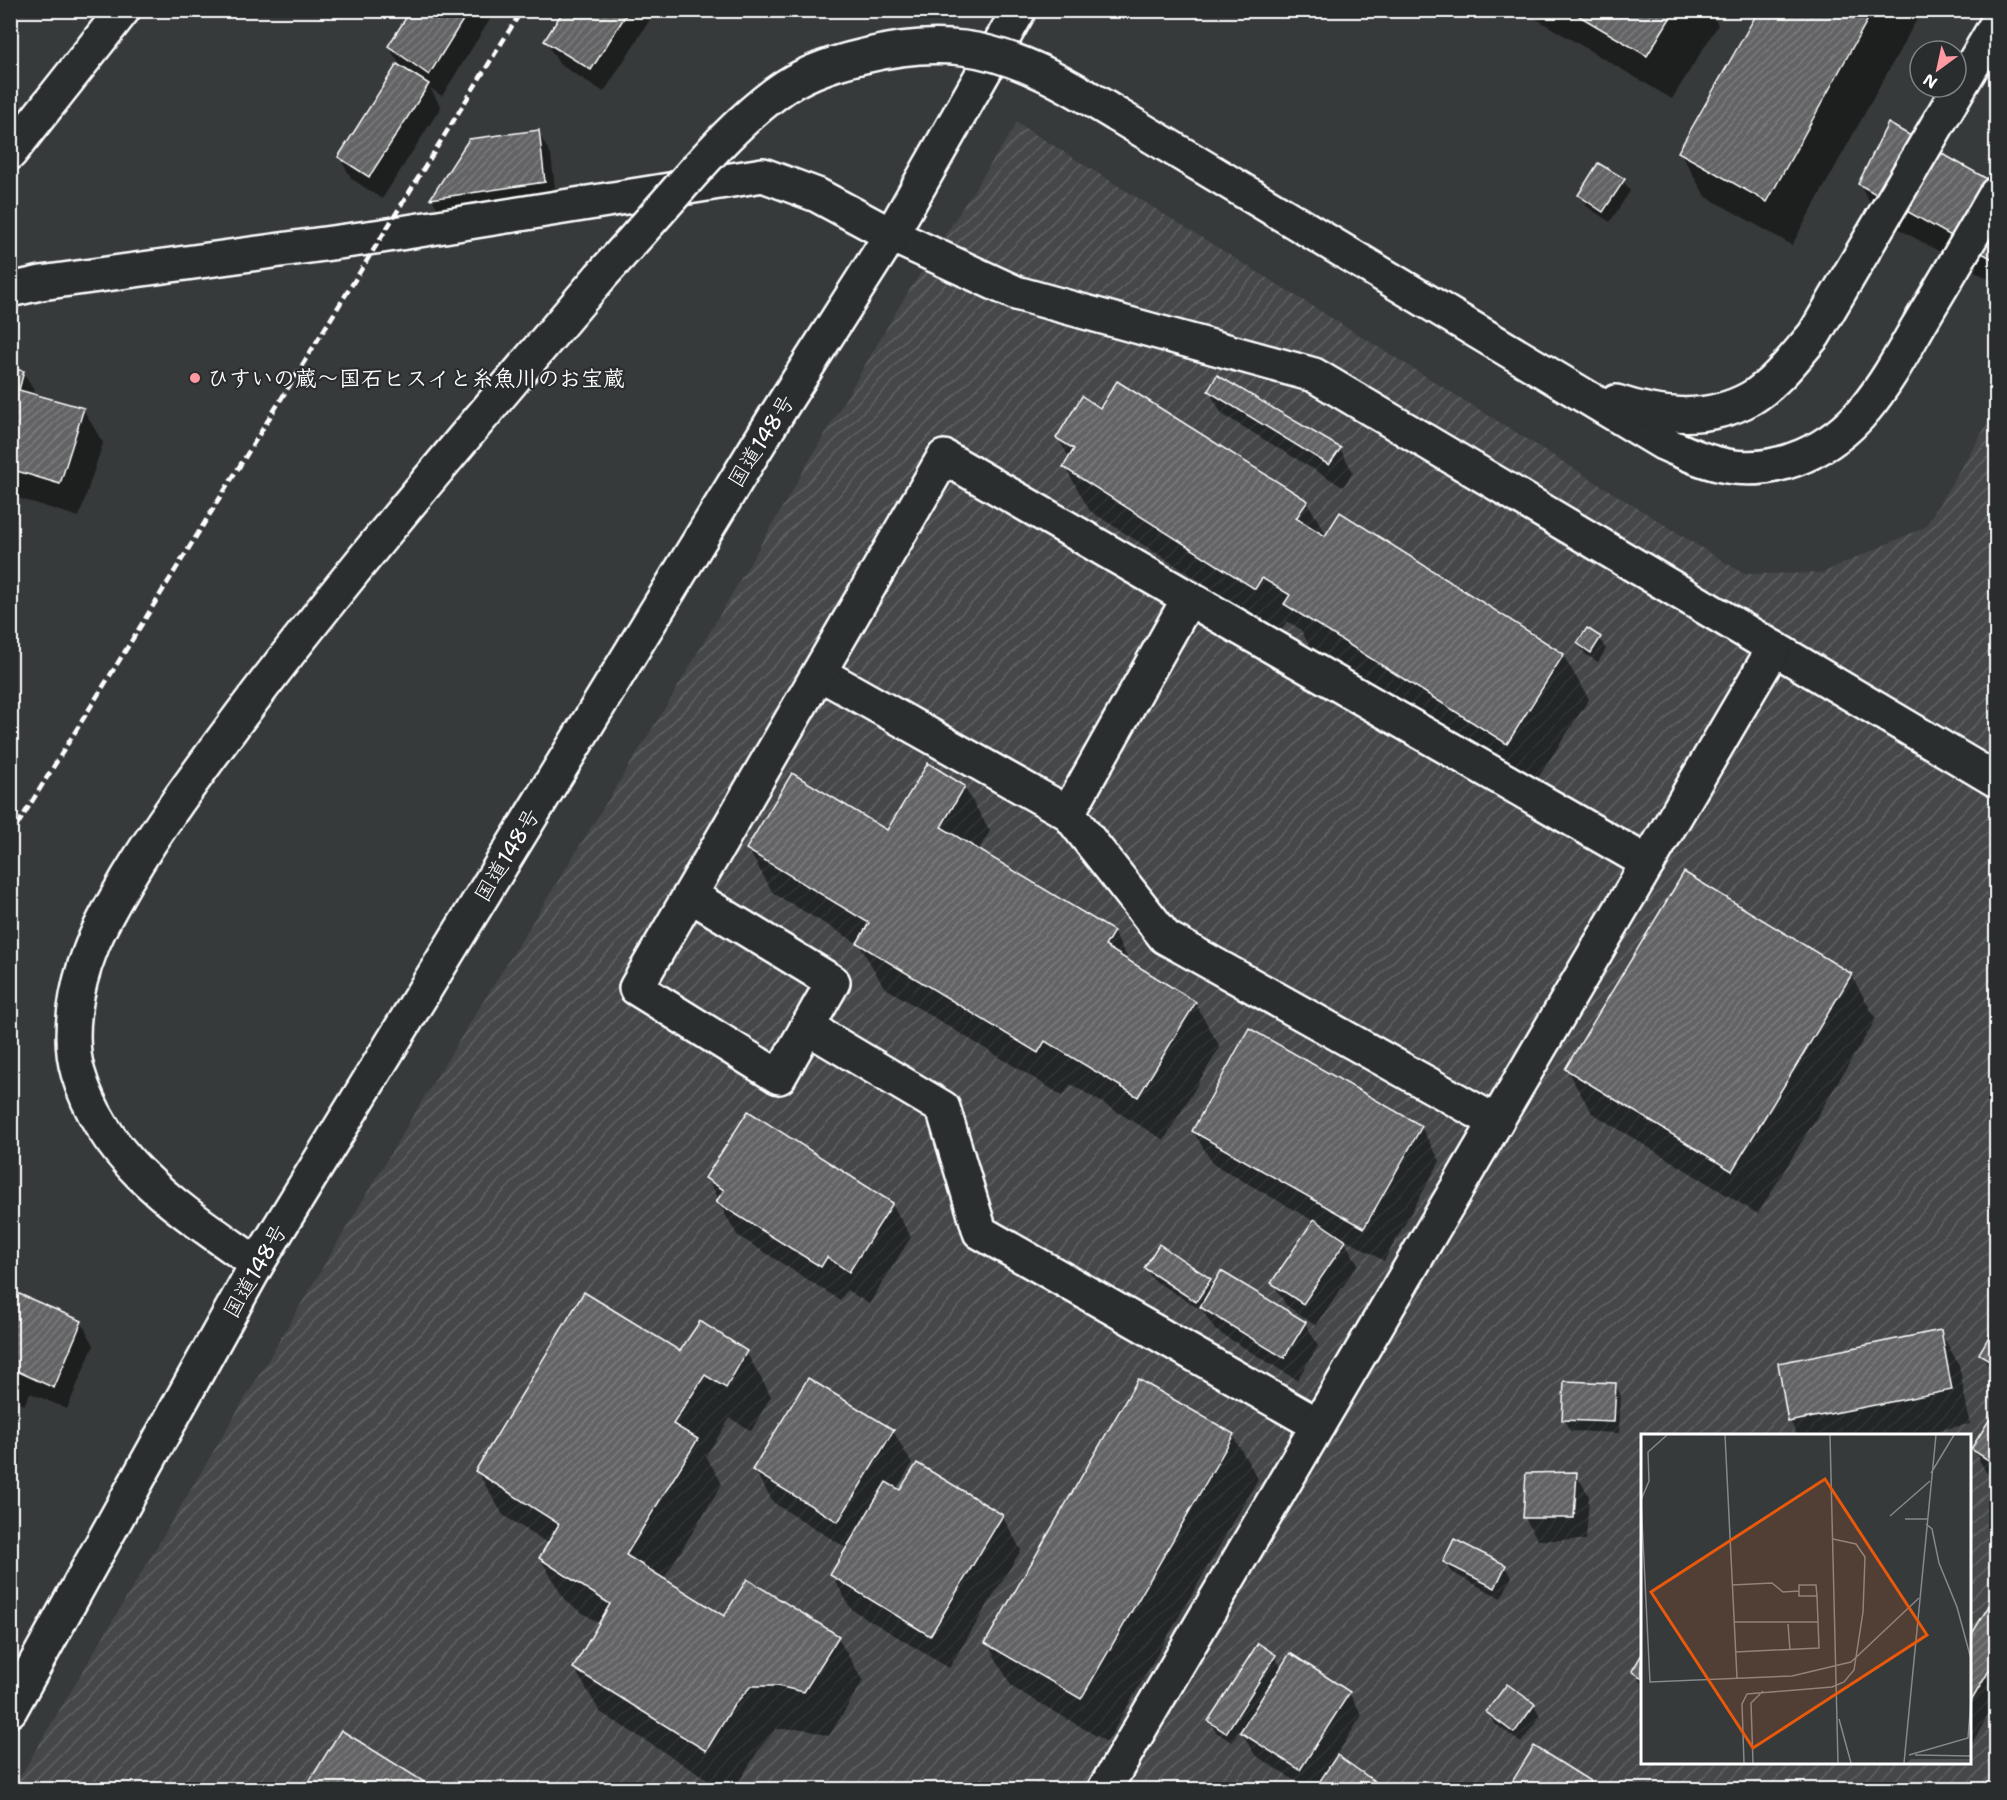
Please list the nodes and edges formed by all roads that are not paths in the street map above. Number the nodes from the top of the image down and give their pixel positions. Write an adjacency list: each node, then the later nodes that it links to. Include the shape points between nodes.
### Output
1 (123, 10): 4 (main road)
2 (1019, 10): 6 (main road, 国道148号)
3 (1996, 25): 8 (main road, via 1814,335 1784,370 1752,397 1721,411 1683,416 1645,412 1606,399)
4 (10, 153)
5 (1996, 194): 8 (main road, via 1865,409 1837,437 1803,457 1766,467 1729,466 1694,458)
6 (891, 235): 7 (main road, via 817,195 763,176); 10 (main road, via 1016,293 1314,375); 18 (main road, 国道148号, via 769,427)
7 (10, 290)
8 (1533, 364): 18 (main road, bridge, via 1117,115 1044,73 1004,58 964,48 883,51 808,73 777,92 708,156 397,516 188,786 112,904 90,951 77,992 73,1029 77,1071 92,1108 112,1144 142,1178 177,1208)
9 (1189, 598): 11 (main road, via 944,457); 13 (main road); 14 (main road)
10 (1774, 648): 12 (main road); 14 (main road)
11 (819, 673): 13 (main road); 15 (main road)
12 (1996, 780)
13 (1068, 813): 17 (main road, via 1165,937)
14 (1648, 863): 17 (main road)
15 (690, 895): 16 (main road, via 833,982); 16 (main road, via 636,988 779,1077)
16 (807, 1027): 19 (main road, via 943,1108 980,1233)
17 (1496, 1122): 19 (main road)
18 (257, 1264): 20 (main road, 国道148号)
19 (1318, 1425): 21 (main road)
20 (10, 1710)
21 (1104, 1790)

